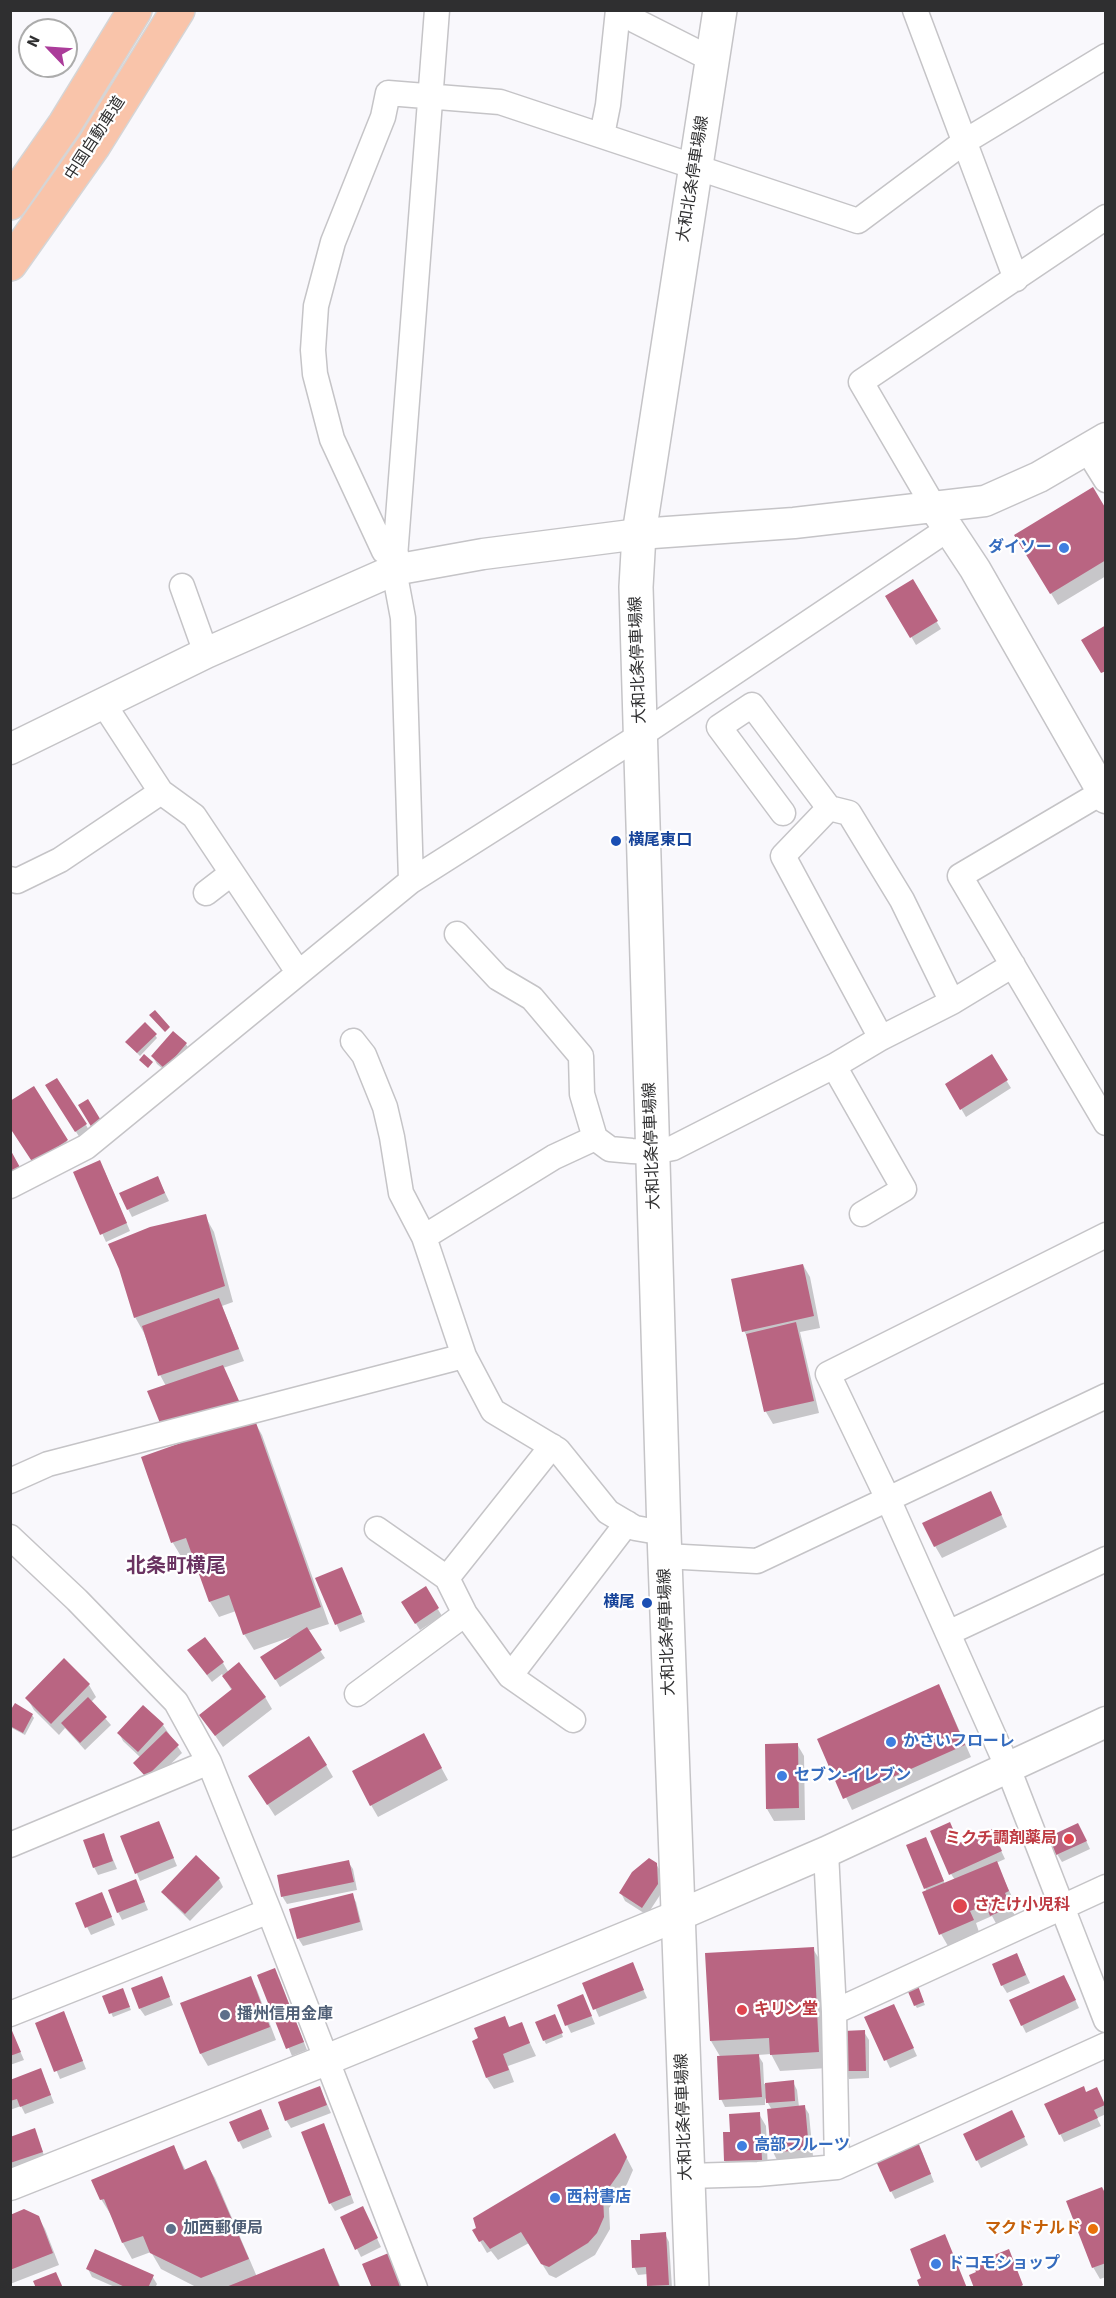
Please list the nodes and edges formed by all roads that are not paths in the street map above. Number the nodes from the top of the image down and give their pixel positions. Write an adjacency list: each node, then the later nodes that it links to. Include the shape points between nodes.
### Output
1 (135, 10): 13 (highway, 中国自動車道, via 65,124)
2 (178, 10): 15 (highway, 中国自動車道, via 94,145)
3 (437, 10): 9 (street)
4 (620, 10): 8 (street); 10 (street)
5 (720, 10): 8 (main road, 大和北条停車場線)
6 (915, 10): 11 (street)
7 (1106, 56): 11 (street)
8 (713, 60): 12 (main road, 大和北条停車場線)
9 (430, 98): 10 (street, via 500,102); 21 (street); 21 (street, via 388,93 383,117 333,242 315,306 315,374 332,439 384,551)
10 (602, 135): 12 (street)
11 (964, 141): 12 (street, via 858,220); 16 (street)
12 (697, 167): 20 (main road, 大和北条停車場線)
13 (10, 203)
14 (1106, 217): 16 (street)
15 (10, 264)
16 (1016, 279): 19 (street, via 861,382)
17 (1096, 443): 18 (street); 19 (street, via 1039,477)
18 (1106, 480)
19 (941, 518): 20 (street); 25 (street); 28 (street, via 975,569)
20 (639, 534): 21 (street); 25 (main road, 大和北条停車場線, via 636,587)
21 (395, 561): 23 (street); 33 (street, via 404,618)
22 (182, 586): 23 (street)
23 (206, 653): 24 (street)
24 (103, 703): 26 (street); 27 (street)
25 (641, 735): 33 (street); 44 (main road, 大和北条停車場線)
26 (10, 749)
27 (161, 792): 31 (street, via 194,816); 32 (street, via 60,860 17,881)
28 (1104, 793): 37 (street, via 960,876)
29 (829, 808): 30 (street, via 752,705 719,727); 38 (street, via 849,813 902,900); 39 (street, via 783,856)
30 (783, 813)
31 (232, 873): 34 (street); 36 (street)
32 (10, 879)
33 (411, 881): 45 (street, via 86,1147)
34 (206, 893)
35 (457, 934): 43 (street, via 498,978 532,998 581,1056 582,1094)
36 (292, 963)
37 (1013, 965): 38 (street); 42 (street)
38 (952, 1002): 39 (street)
39 (881, 1038): 41 (street)
40 (353, 1041): 48 (street, via 378,1087 392,1137 401,1193)
41 (834, 1066): 44 (street, via 673,1148); 46 (street, via 904,1189)
42 (1106, 1123)
43 (595, 1138): 44 (street, via 610,1149); 48 (street, via 554,1157)
44 (653, 1152): 57 (main road, 大和北条停車場線)
45 (10, 1186)
46 (862, 1214)
47 (1106, 1235): 53 (street, via 828,1374)
48 (424, 1237): 49 (street)
49 (464, 1356): 51 (street, via 493,1411); 52 (street, via 48,1464)
50 (1106, 1396): 53 (street)
51 (552, 1446): 54 (street, via 608,1512); 59 (street)
52 (10, 1481)
53 (888, 1499): 57 (street, via 757,1561); 61 (street)
54 (627, 1523): 57 (street); 62 (street)
55 (377, 1529): 59 (street)
56 (10, 1537): 66 (street, via 77,1599 176,1702)
57 (664, 1545): 73 (main road, 大和北条停車場線)
58 (1106, 1559): 61 (street)
59 (447, 1578): 60 (street)
60 (465, 1614): 62 (street); 63 (street)
61 (948, 1633): 67 (street)
62 (510, 1676): 64 (street)
63 (357, 1694)
64 (573, 1720)
65 (1106, 1722): 67 (street)
66 (208, 1762): 68 (street); 72 (street)
67 (1008, 1768): 69 (street); 71 (street)
68 (10, 1845)
69 (826, 1852): 73 (street); 74 (street)
70 (1106, 1887): 71 (street)
71 (1062, 1906): 74 (street); 76 (street)
72 (269, 1911): 75 (street); 78 (street)
73 (677, 1916): 78 (street); 80 (main road, 大和北条停車場線)
74 (834, 2012): 79 (street)
75 (10, 2014)
76 (1106, 2020)
77 (1106, 2045): 79 (street)
78 (326, 2060): 81 (street); 82 (street)
79 (837, 2166): 80 (street)
80 (687, 2176): 83 (main road, 大和北条停車場線)
81 (10, 2184)
82 (415, 2288)
83 (692, 2288)

